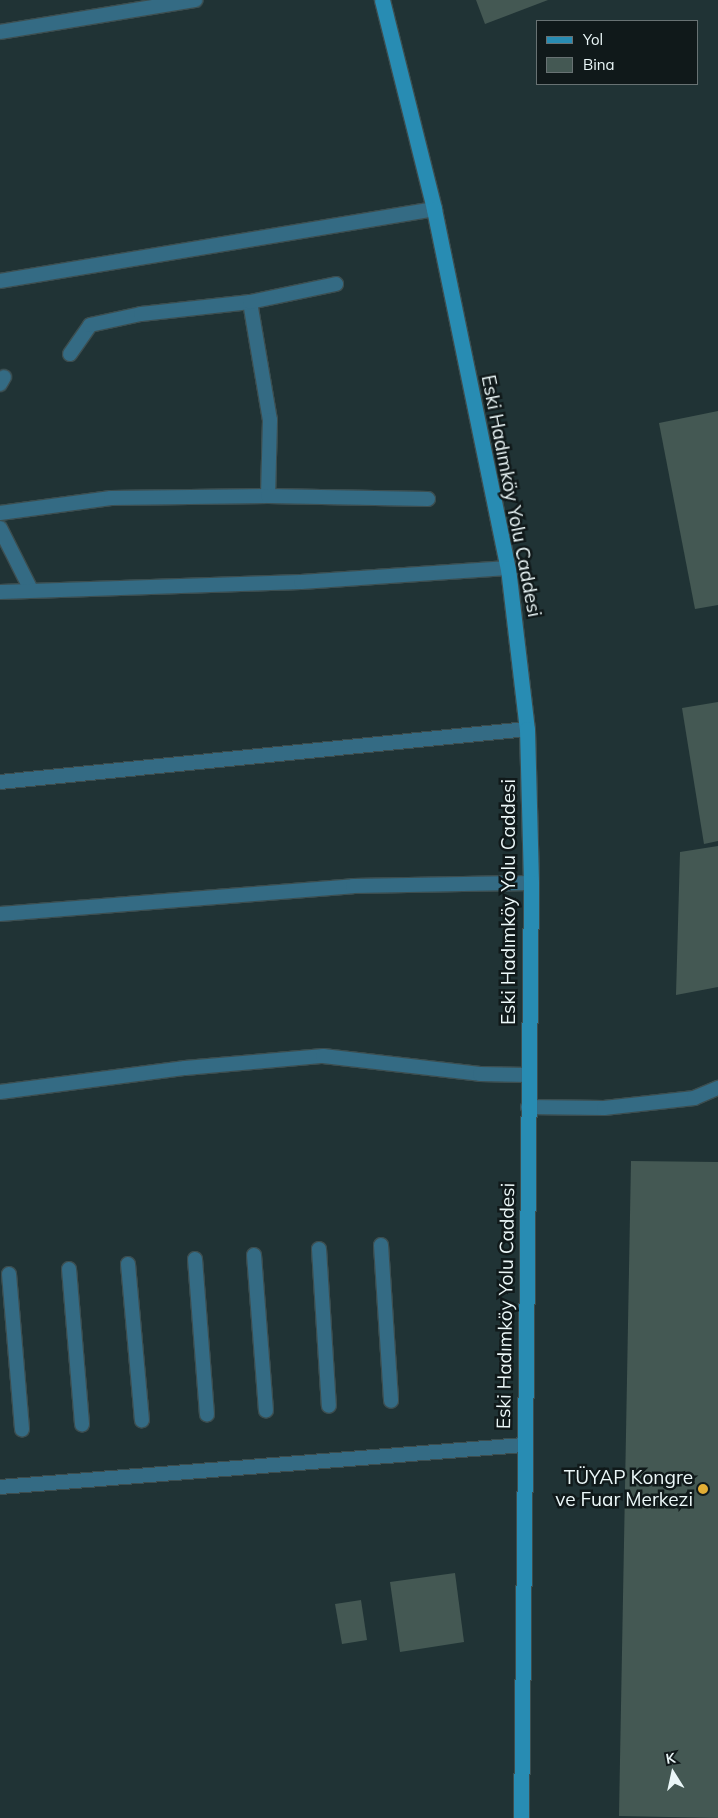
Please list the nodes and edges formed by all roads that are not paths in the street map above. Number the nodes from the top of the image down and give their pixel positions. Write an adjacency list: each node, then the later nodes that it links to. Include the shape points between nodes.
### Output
1 (195, 0): 3 (lane)
2 (382, 0): 4 (street, Eski Hadımköy Yolu Caddesi)
3 (0, 32)
4 (434, 209): 5 (lane); 13 (street, Eski Hadımköy Yolu Caddesi)
5 (0, 281)
6 (336, 284): 7 (lane)
7 (250, 302): 8 (lane, via 140,314 90,325); 9 (lane, via 270,420)
8 (70, 354)
9 (268, 496): 10 (lane); 11 (lane, via 111,498)
10 (428, 499)
11 (0, 513)
12 (0, 528): 14 (lane)
13 (508, 568): 14 (lane, via 301,582); 16 (street, Eski Hadımköy Yolu Caddesi)
14 (31, 590): 15 (lane)
15 (0, 592)
16 (527, 729): 17 (lane); 18 (street, Eski Hadımköy Yolu Caddesi)
17 (0, 782)
18 (532, 883): 19 (lane, via 353,886); 20 (street, Eski Hadımköy Yolu Caddesi)
19 (0, 914)
20 (528, 1075): 22 (lane, via 480,1074 323,1056 185,1068); 23 (street, Eski Hadımköy Yolu Caddesi)
21 (718, 1088): 23 (lane, via 694,1098 604,1108)
22 (0, 1092)
23 (528, 1107): 38 (street, Eski Hadımköy Yolu Caddesi)
24 (381, 1245): 31 (lane)
25 (319, 1250): 32 (lane)
26 (254, 1255): 33 (lane)
27 (195, 1259): 34 (lane)
28 (128, 1264): 35 (lane)
29 (69, 1269): 36 (lane)
30 (9, 1274): 37 (lane)
31 (390, 1402)
32 (329, 1406)
33 (266, 1411)
34 (207, 1415)
35 (142, 1420)
36 (82, 1424)
37 (22, 1429)
38 (523, 1445): 39 (lane); 40 (street, Eski Hadımköy Yolu Caddesi)
39 (0, 1487)
40 (521, 1818)

